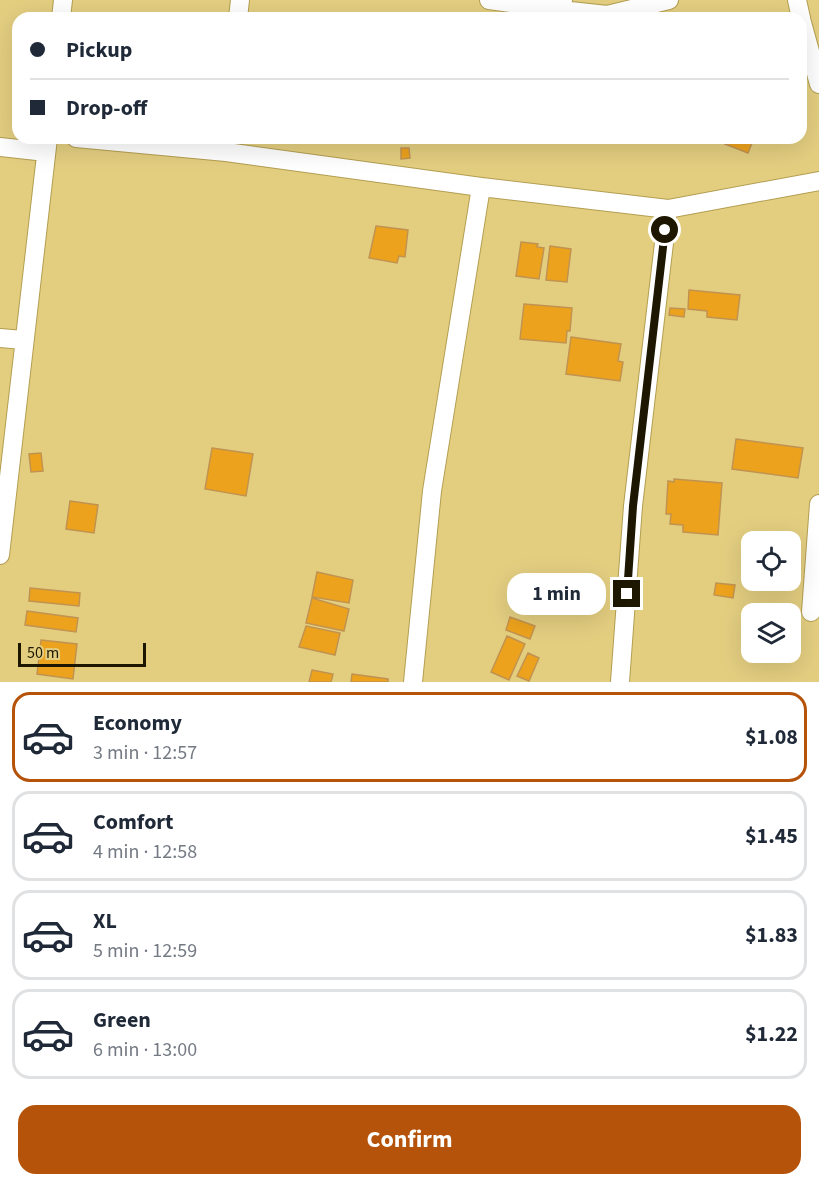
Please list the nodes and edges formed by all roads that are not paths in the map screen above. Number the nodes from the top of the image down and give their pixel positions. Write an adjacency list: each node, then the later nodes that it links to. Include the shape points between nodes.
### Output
1 (489, 0): 3 (street)
2 (669, 0): 5 (street)
3 (562, 5): 4 (street)
4 (594, 12)
5 (619, 12)
6 (807, 41): 7 (street)
7 (819, 84)
8 (205, 144): 10 (street)
9 (47, 145): 11 (street); 16 (street)
10 (227, 145): 13 (street)
11 (0, 147)
12 (819, 181): 14 (street)
13 (481, 187): 14 (street); 20 (street, via 432,491)
14 (668, 209): 21 (street, via 633,506)
15 (0, 338): 16 (street)
16 (23, 340): 18 (street)
17 (819, 504): 19 (street)
18 (0, 555)
19 (812, 612)
20 (413, 682)
21 (620, 682)

